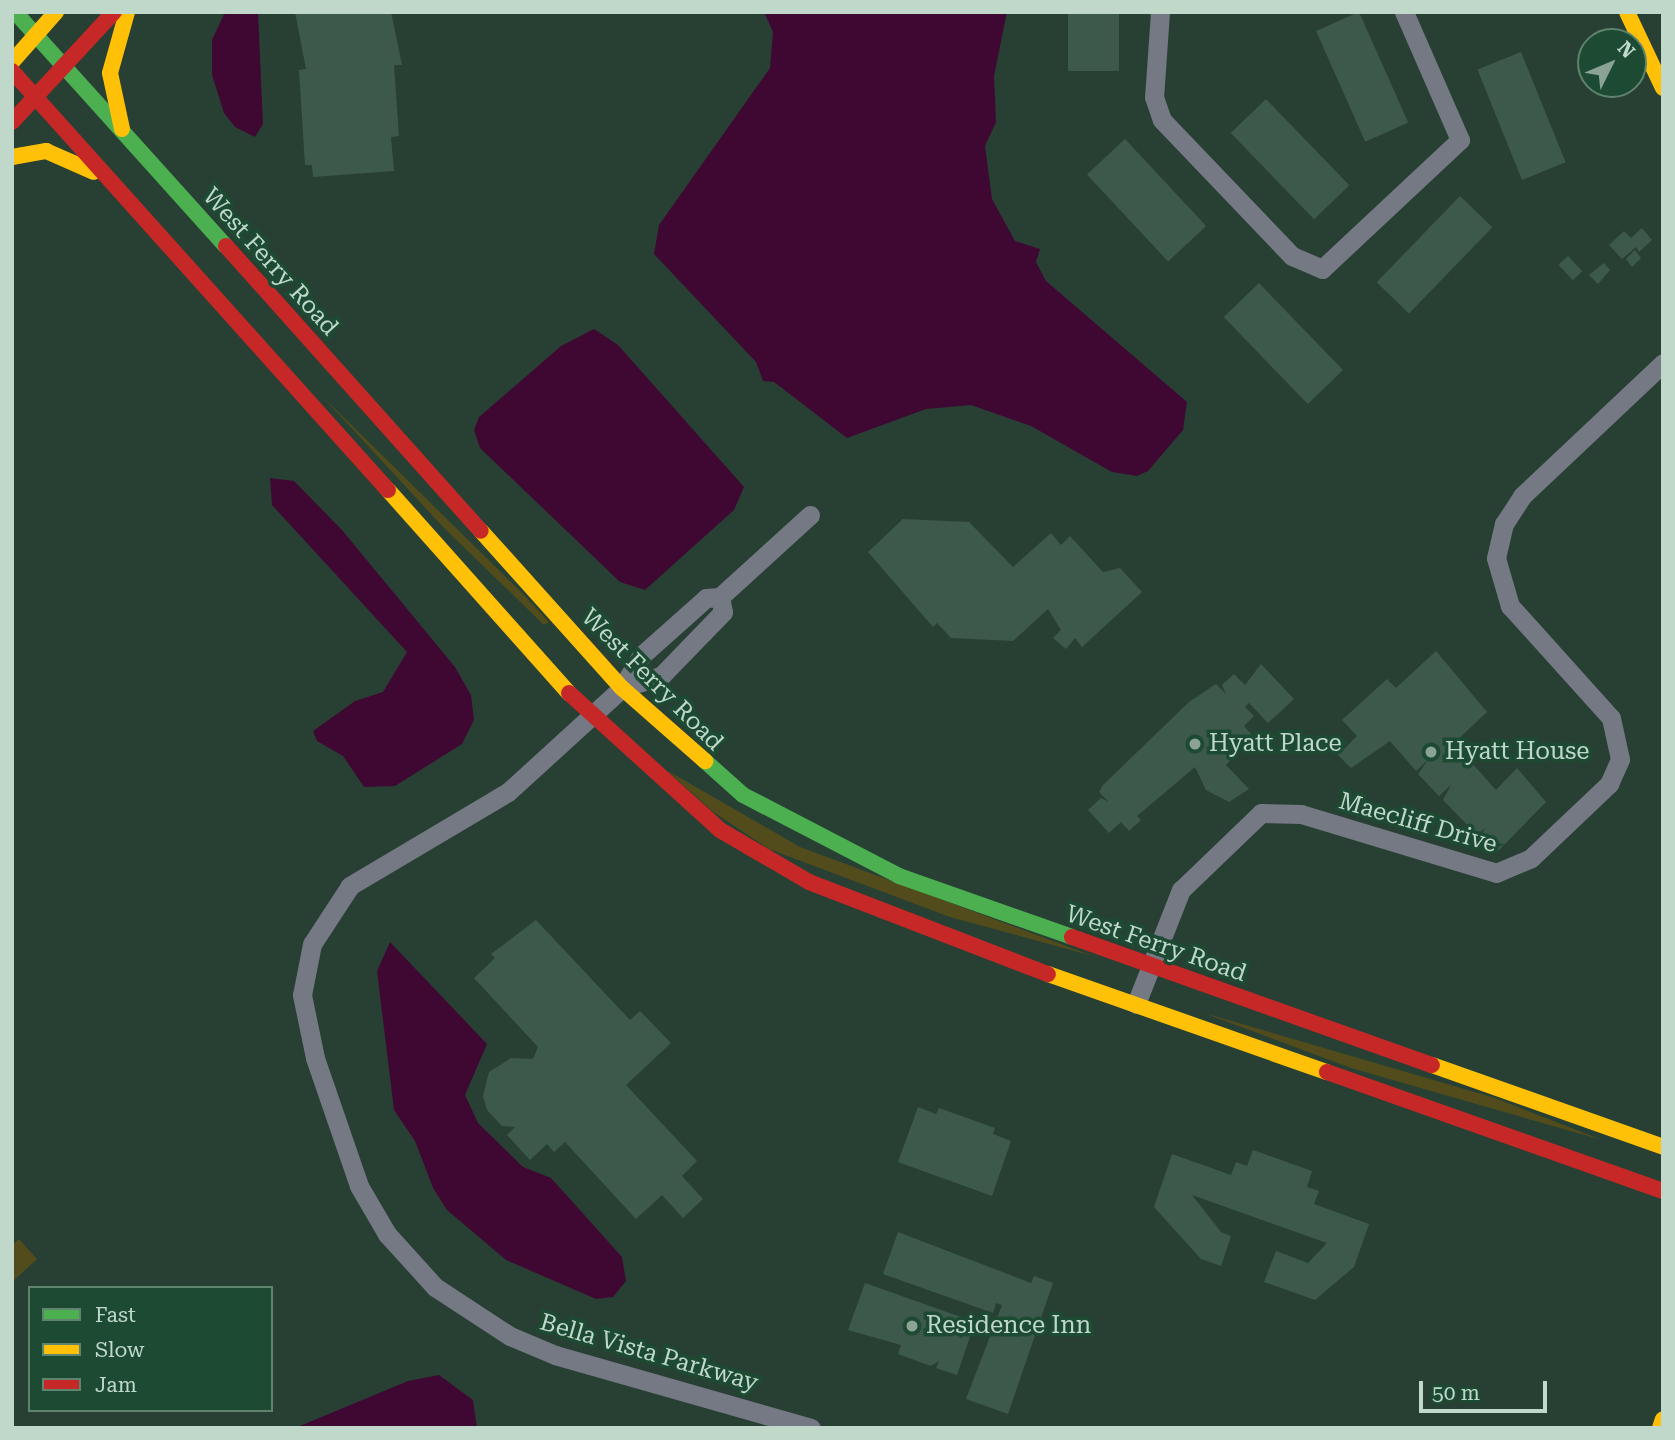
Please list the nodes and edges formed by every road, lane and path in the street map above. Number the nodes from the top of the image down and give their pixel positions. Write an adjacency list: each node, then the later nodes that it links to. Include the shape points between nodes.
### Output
1 (15, 12): 8 (main road, West Ferry Road)
2 (56, 12): 8 (main road)
3 (114, 12): 11 (main road)
4 (127, 12): 16 (main road, via 110,73)
5 (1160, 12): 6 (street, via 1154,97 1161,120 1292,256 1322,269 1460,140)
6 (1404, 12)
7 (1627, 12): 9 (main road)
8 (36, 35): 10 (main road); 11 (main road, West Ferry Road)
9 (1657, 57): 13 (main road)
10 (12, 62)
11 (65, 68): 14 (main road); 16 (main road, West Ferry Road)
12 (12, 71): 14 (main road)
13 (1663, 88)
14 (36, 98): 15 (main road); 18 (main road)
15 (12, 121)
16 (122, 132): 22 (main road, West Ferry Road)
17 (12, 158): 18 (main road, via 55,153)
18 (108, 180): 23 (main road)
19 (1663, 363): 24 (street, Maecliff Drive, via 1534,483 1507,517 1497,549 1497,574 1510,606 1611,718 1620,759 1609,784 1531,858 1496,873 1301,814 1261,813 1181,890)
20 (810, 515): 21 (street)
21 (720, 597): 22 (street, via 706,598 641,656); 22 (street, via 723,612 661,676)
22 (622, 688): 23 (street, Bella Vista Parkway); 24 (main road, West Ferry Road, via 711,772 824,843 921,885)
23 (590, 716): 25 (main road, via 682,801 809,882 912,926); 33 (street, Bella Vista Parkway, via 481,812 383,862 342,895 312,944 303,980 315,1058 373,1211 417,1270 466,1311 555,1355)
24 (1149, 965): 25 (street, Maecliff Drive); 27 (main road, West Ferry Road)
25 (1136, 1004): 29 (main road)
26 (1663, 1139): 27 (main road)
27 (1642, 1140): 28 (main road, West Ferry Road)
28 (1663, 1147)
29 (1633, 1181): 30 (main road); 31 (main road)
30 (1663, 1191)
31 (1663, 1208)
32 (1663, 1419): 34 (main road)
33 (811, 1428)
34 (1660, 1428)

